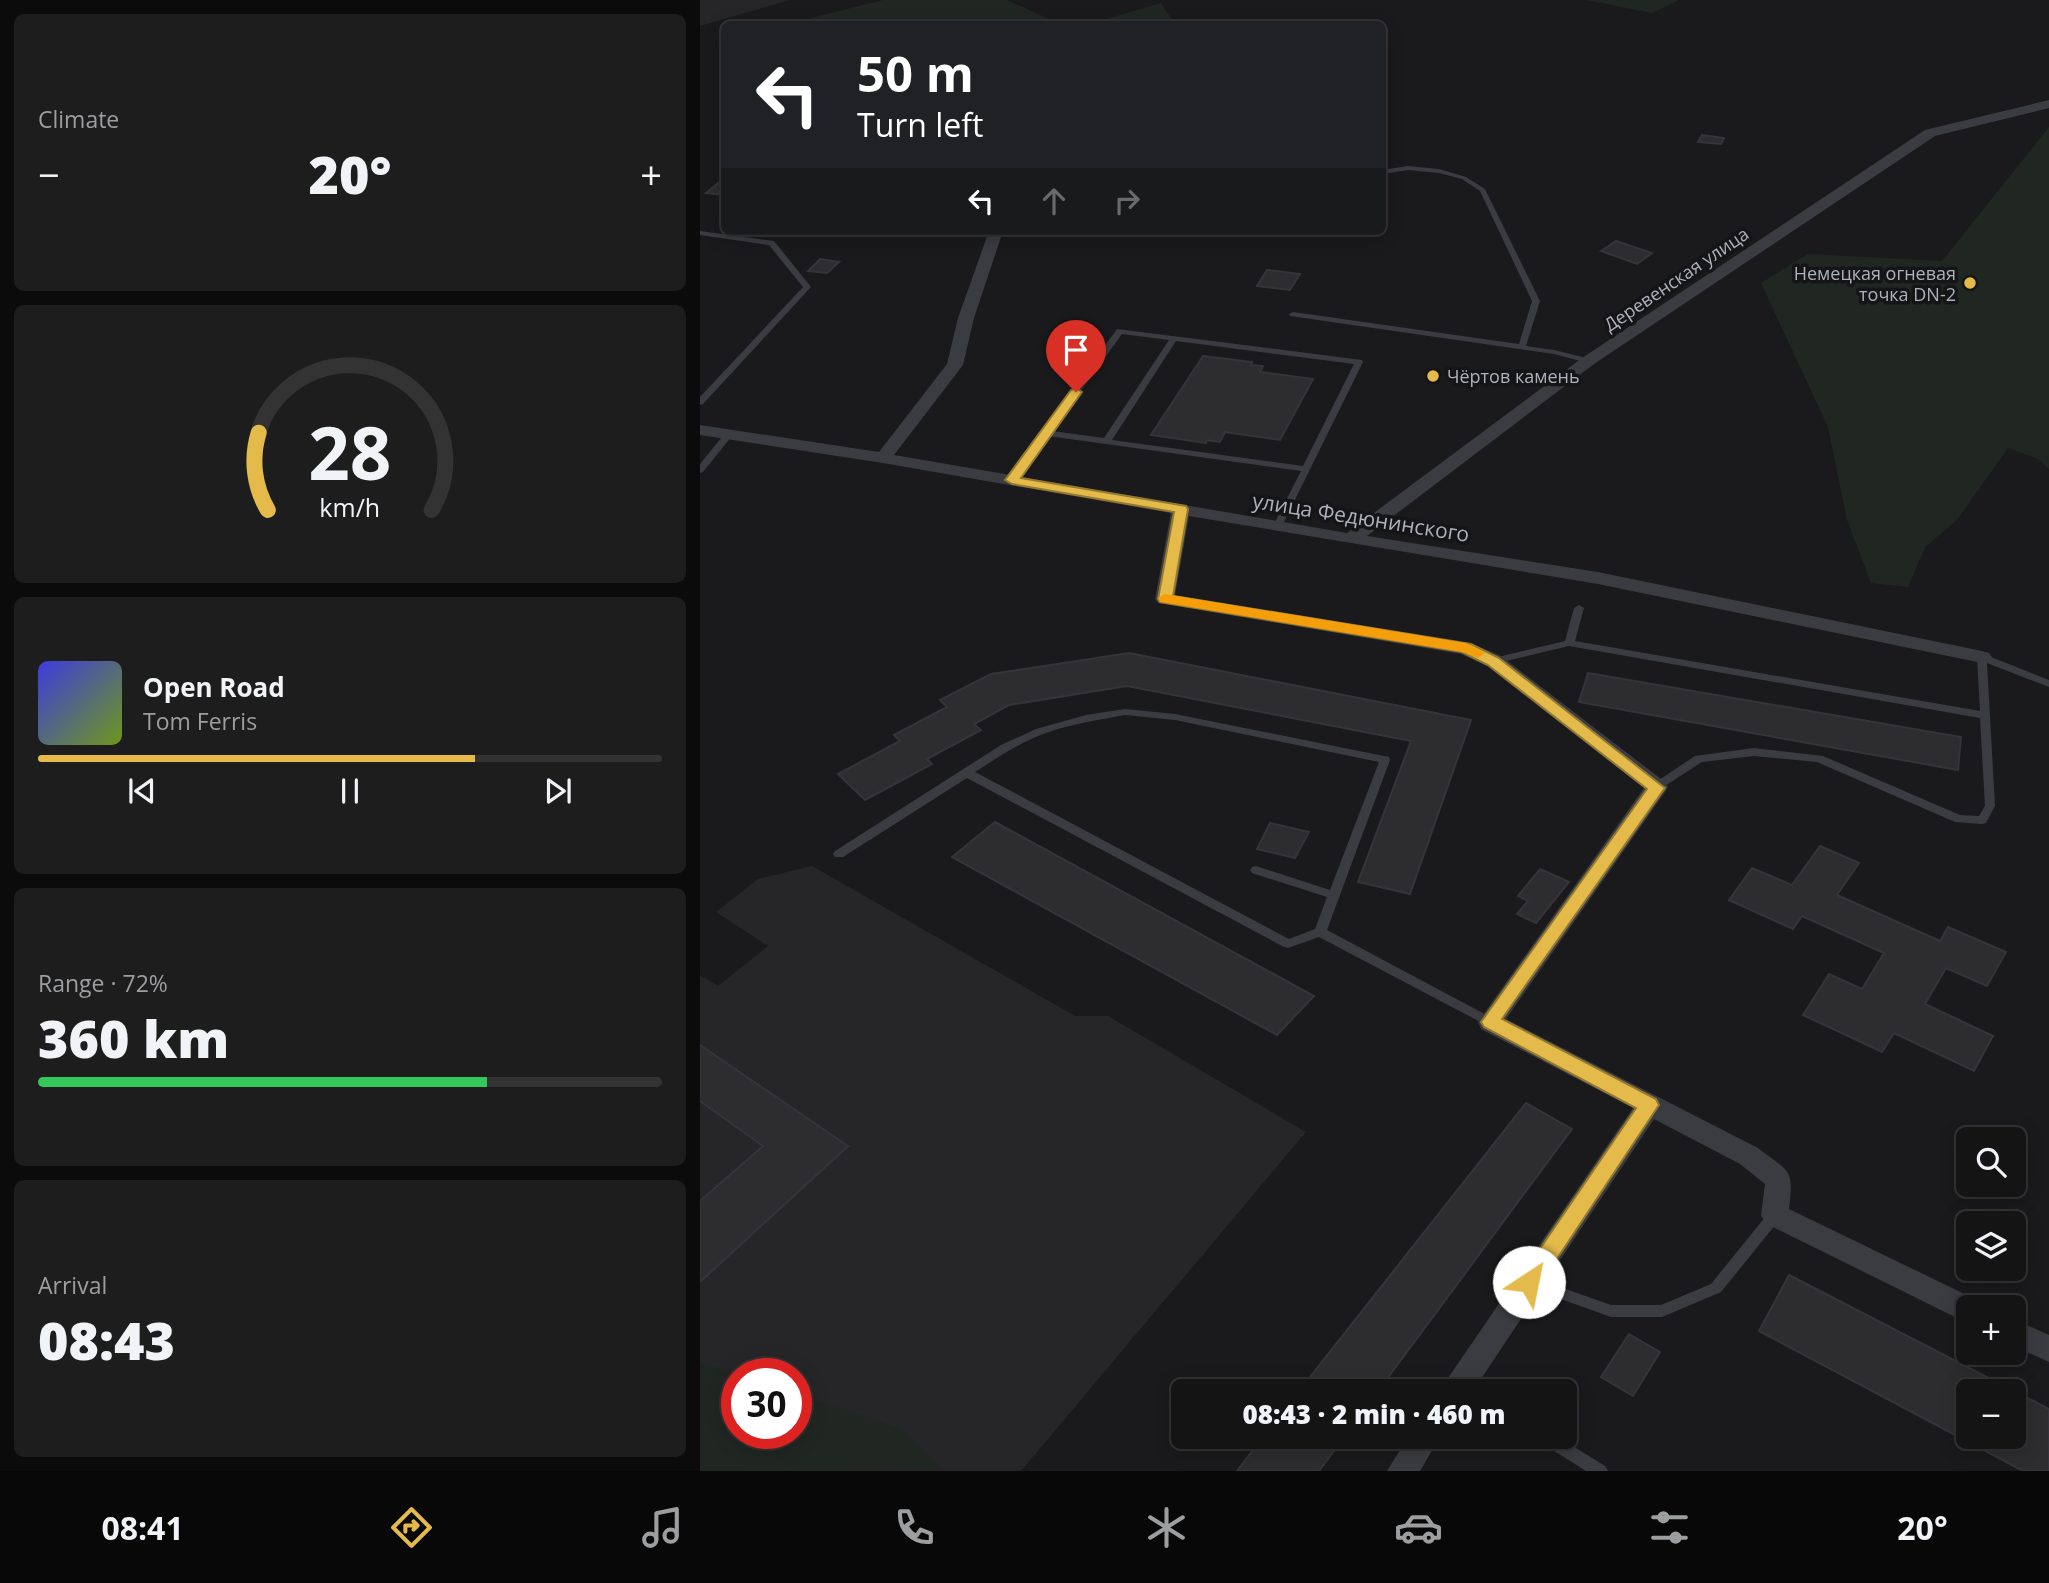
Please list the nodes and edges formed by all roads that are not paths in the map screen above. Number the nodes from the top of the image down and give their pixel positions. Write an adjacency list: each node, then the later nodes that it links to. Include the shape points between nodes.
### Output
1 (2049, 104): 8 (street, Деревенская улица, via 1930,133)
2 (1386, 172): 7 (lane, via 1439,171 1464,178 1482,190 1536,301)
3 (700, 233): 9 (lane, via 771,243 807,287)
4 (995, 235): 14 (street, via 955,365)
5 (1293, 314): 7 (lane)
6 (1174, 338): 11 (lane, via 1120,331); 13 (lane); 15 (lane, via 1359,362)
7 (1522, 347): 8 (lane)
8 (1588, 361): 20 (street, Деревенская улица)
9 (700, 402)
10 (700, 430): 12 (street, улица Федюнинского)
11 (1046, 433): 13 (lane); 17 (lane)
12 (729, 434): 14 (street, улица Федюнинского); 16 (lane)
13 (1107, 441): 15 (lane)
14 (883, 458): 17 (street, улица Федюнинского)
15 (1307, 468): 19 (lane)
16 (700, 470)
17 (1012, 480): 18 (street, улица Федюнинского)
18 (1181, 509): 19 (street, улица Федюнинского); 24 (street, via 1165,599 1466,648)
19 (1278, 526): 20 (street, улица Федюнинского)
20 (1351, 539): 23 (street, улица Федюнинского, via 1598,578)
21 (1579, 608): 22 (lane)
22 (1569, 643): 24 (lane); 26 (lane)
23 (1982, 657): 25 (lane); 26 (lane)
24 (1493, 661): 28 (street)
25 (2049, 684)
26 (1985, 715): 28 (lane, via 1990,806 1982,820 1959,820 1819,759 1754,752 1699,759)
27 (965, 772): 29 (lane); 31 (lane, via 1040,731 1125,712 1175,717 1385,760); 32 (lane, via 1288,944)
28 (1657, 788): 33 (street)
29 (839, 854)
30 (1256, 870): 31 (lane)
31 (1334, 895): 32 (lane)
32 (1320, 932): 33 (lane)
33 (1490, 1022): 34 (street)
34 (1649, 1105): 35 (street, via 1749,1156 1779,1180); 36 (street)
35 (1775, 1215): 36 (lane, via 1716,1288 1662,1311 1611,1311); 37 (street)
36 (1529, 1282): 40 (street)
37 (1956, 1304)
38 (2026, 1338): 39 (street)
39 (2049, 1349)
40 (1469, 1379)
41 (1417, 1449): 43 (street)
42 (1564, 1449): 44 (lane)
43 (1402, 1471)
44 (1600, 1471)

